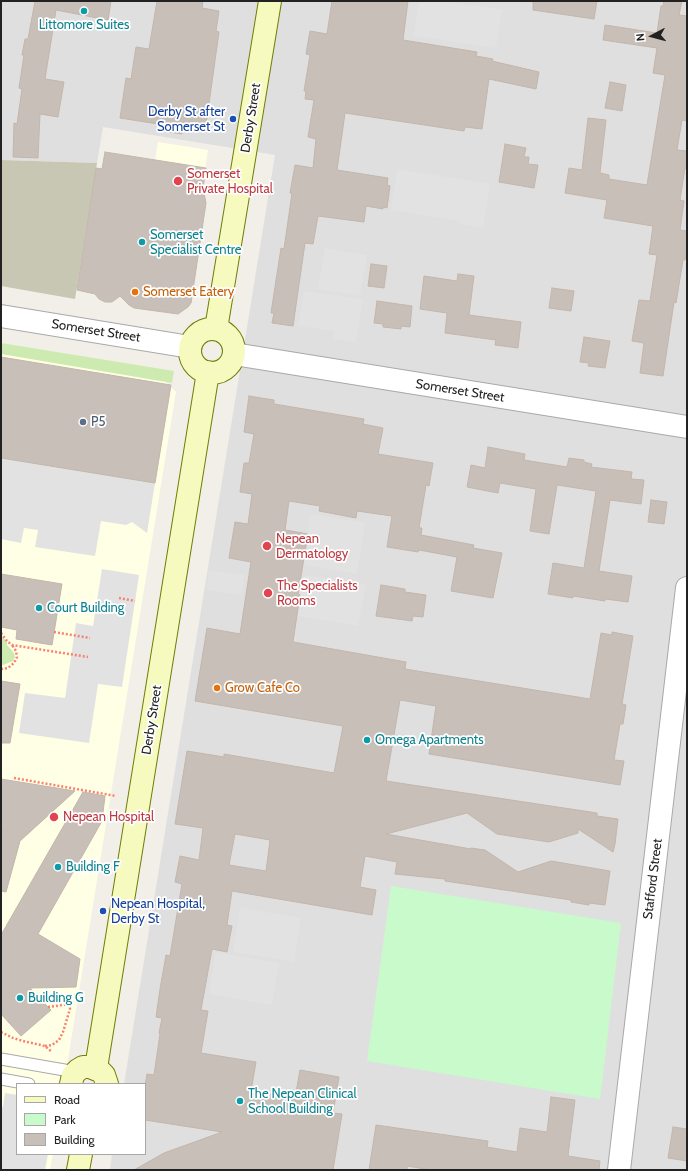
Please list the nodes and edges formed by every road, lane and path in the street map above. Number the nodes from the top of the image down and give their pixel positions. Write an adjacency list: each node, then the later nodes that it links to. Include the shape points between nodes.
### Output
1 (270, 1): 3 (street, Derby Street)
2 (1, 316): 4 (street, Somerset Street)
3 (216, 329): 4 (street, via 210,328 199,332); 5 (street, via 223,331 232,341)
4 (190, 347): 6 (street, via 190,354 196,366)
5 (234, 354): 6 (street, via 228,367 222,371); 7 (street, Somerset Street)
6 (208, 372): 26 (street, Derby Street)
7 (687, 427)
8 (687, 588): 31 (street, Stafford Street)
9 (119, 598): 10 (path)
10 (135, 601)
11 (54, 632): 13 (path)
12 (1, 633): 14 (path)
13 (90, 638)
14 (12, 645): 15 (path); 16 (path, via 17,657 8,668)
15 (88, 657)
16 (1, 669)
17 (14, 778): 18 (path)
18 (116, 796)
19 (83, 994): 20 (path, via 68,996)
20 (70, 1004): 21 (path); 23 (path, via 59,1040)
21 (48, 1008)
22 (1, 1032): 23 (path, via 13,1038)
23 (45, 1046): 24 (path)
24 (53, 1054)
25 (1, 1059): 26 (lane)
26 (87, 1077)
27 (1, 1079): 28 (lane)
28 (23, 1083)
29 (81, 1155): 30 (street)
30 (78, 1170)
31 (619, 1170)

